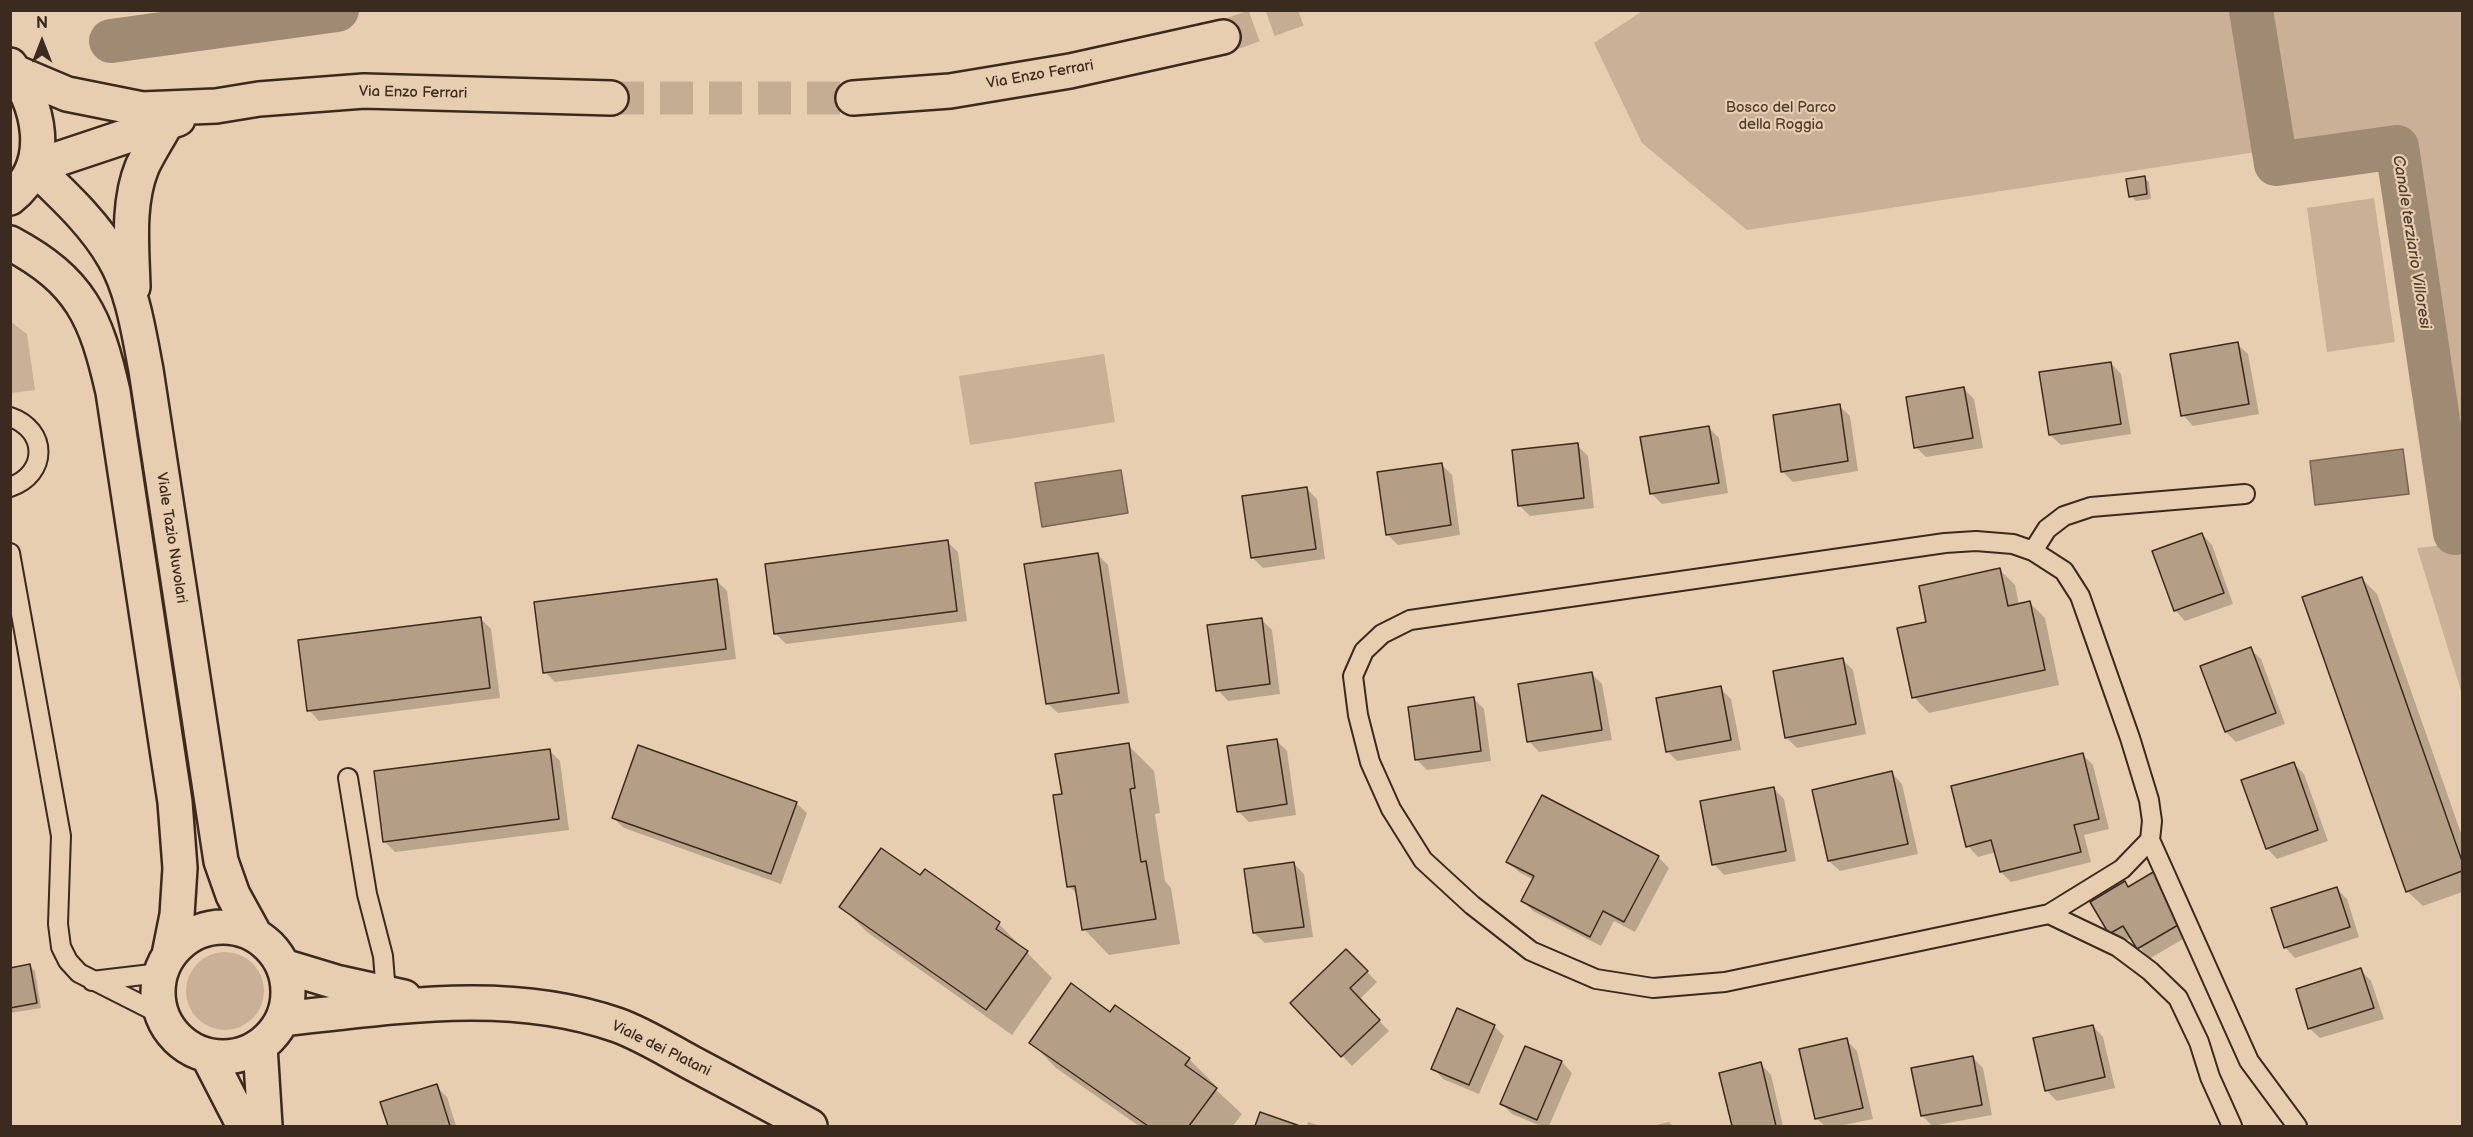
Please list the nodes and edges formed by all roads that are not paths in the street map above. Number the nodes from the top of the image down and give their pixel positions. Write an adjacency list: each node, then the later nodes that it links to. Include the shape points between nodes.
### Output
1 (1224, 37): 4 (street, Via Enzo Ferrari, via 1070,71 950,92)
2 (13, 68): 5 (street, Via Enzo Ferrari, via 68,94 102,102 142,109); 7 (street, via 30,96 39,129)
3 (611, 98): 5 (street, Via Enzo Ferrari, via 364,92)
4 (853, 98)
5 (216, 106): 6 (street, Via Enzo Ferrari)
6 (167, 122): 7 (street, Via Enzo Ferrari); 10 (street, via 142,168 134,198)
7 (34, 167): 8 (street); 10 (street, Viale Tazio Nuvolari, via 90,223 115,260)
8 (10, 198)
9 (10, 243): 21 (street, via 64,278 89,314 104,350 175,802 180,868 177,915)
10 (134, 310): 20 (street, Viale Tazio Nuvolari, via 221,861 233,895)
11 (10, 417): 12 (lane, via 29,428 39,450 32,473)
12 (10, 487)
13 (2246, 494): 14 (lane, via 2091,507 2064,516 2047,529)
14 (2033, 550): 18 (lane, via 2064,571 2080,596 2149,800); 19 (lane, via 1976,541 1945,543 1410,621 1382,634 1364,651 1353,676 1370,762 1391,809 1423,860 1531,951 1596,979 1653,988 1725,982)
15 (10, 553): 16 (lane)
16 (19, 656): 23 (lane, via 61,836 61,947 68,961)
17 (348, 778): 24 (lane, via 367,894 383,956)
18 (2151, 840): 19 (lane, via 2122,869); 34 (lane, via 2249,1061)
19 (2049, 914): 33 (lane, via 2118,947 2178,998)
20 (255, 935): 21 (street, via 237,928 199,931 183,941); 22 (street, via 271,948)
21 (165, 964): 23 (lane); 26 (street, via 158,994)
22 (283, 966): 24 (street, Viale dei Platani); 27 (street, via 288,997)
23 (92, 981): 26 (lane)
24 (386, 993): 25 (street, Viale dei Platani)
25 (429, 1003): 27 (street, Viale dei Platani); 32 (street, Viale dei Platani, via 513,1005 587,1016 618,1025)
26 (162, 1015): 29 (street, via 173,1034)
27 (283, 1019): 28 (street)
28 (260, 1046): 29 (street, via 235,1055); 31 (street)
29 (208, 1056): 30 (street)
30 (244, 1126)
31 (265, 1126)
32 (810, 1126)
33 (2232, 1126)
34 (2297, 1126)

